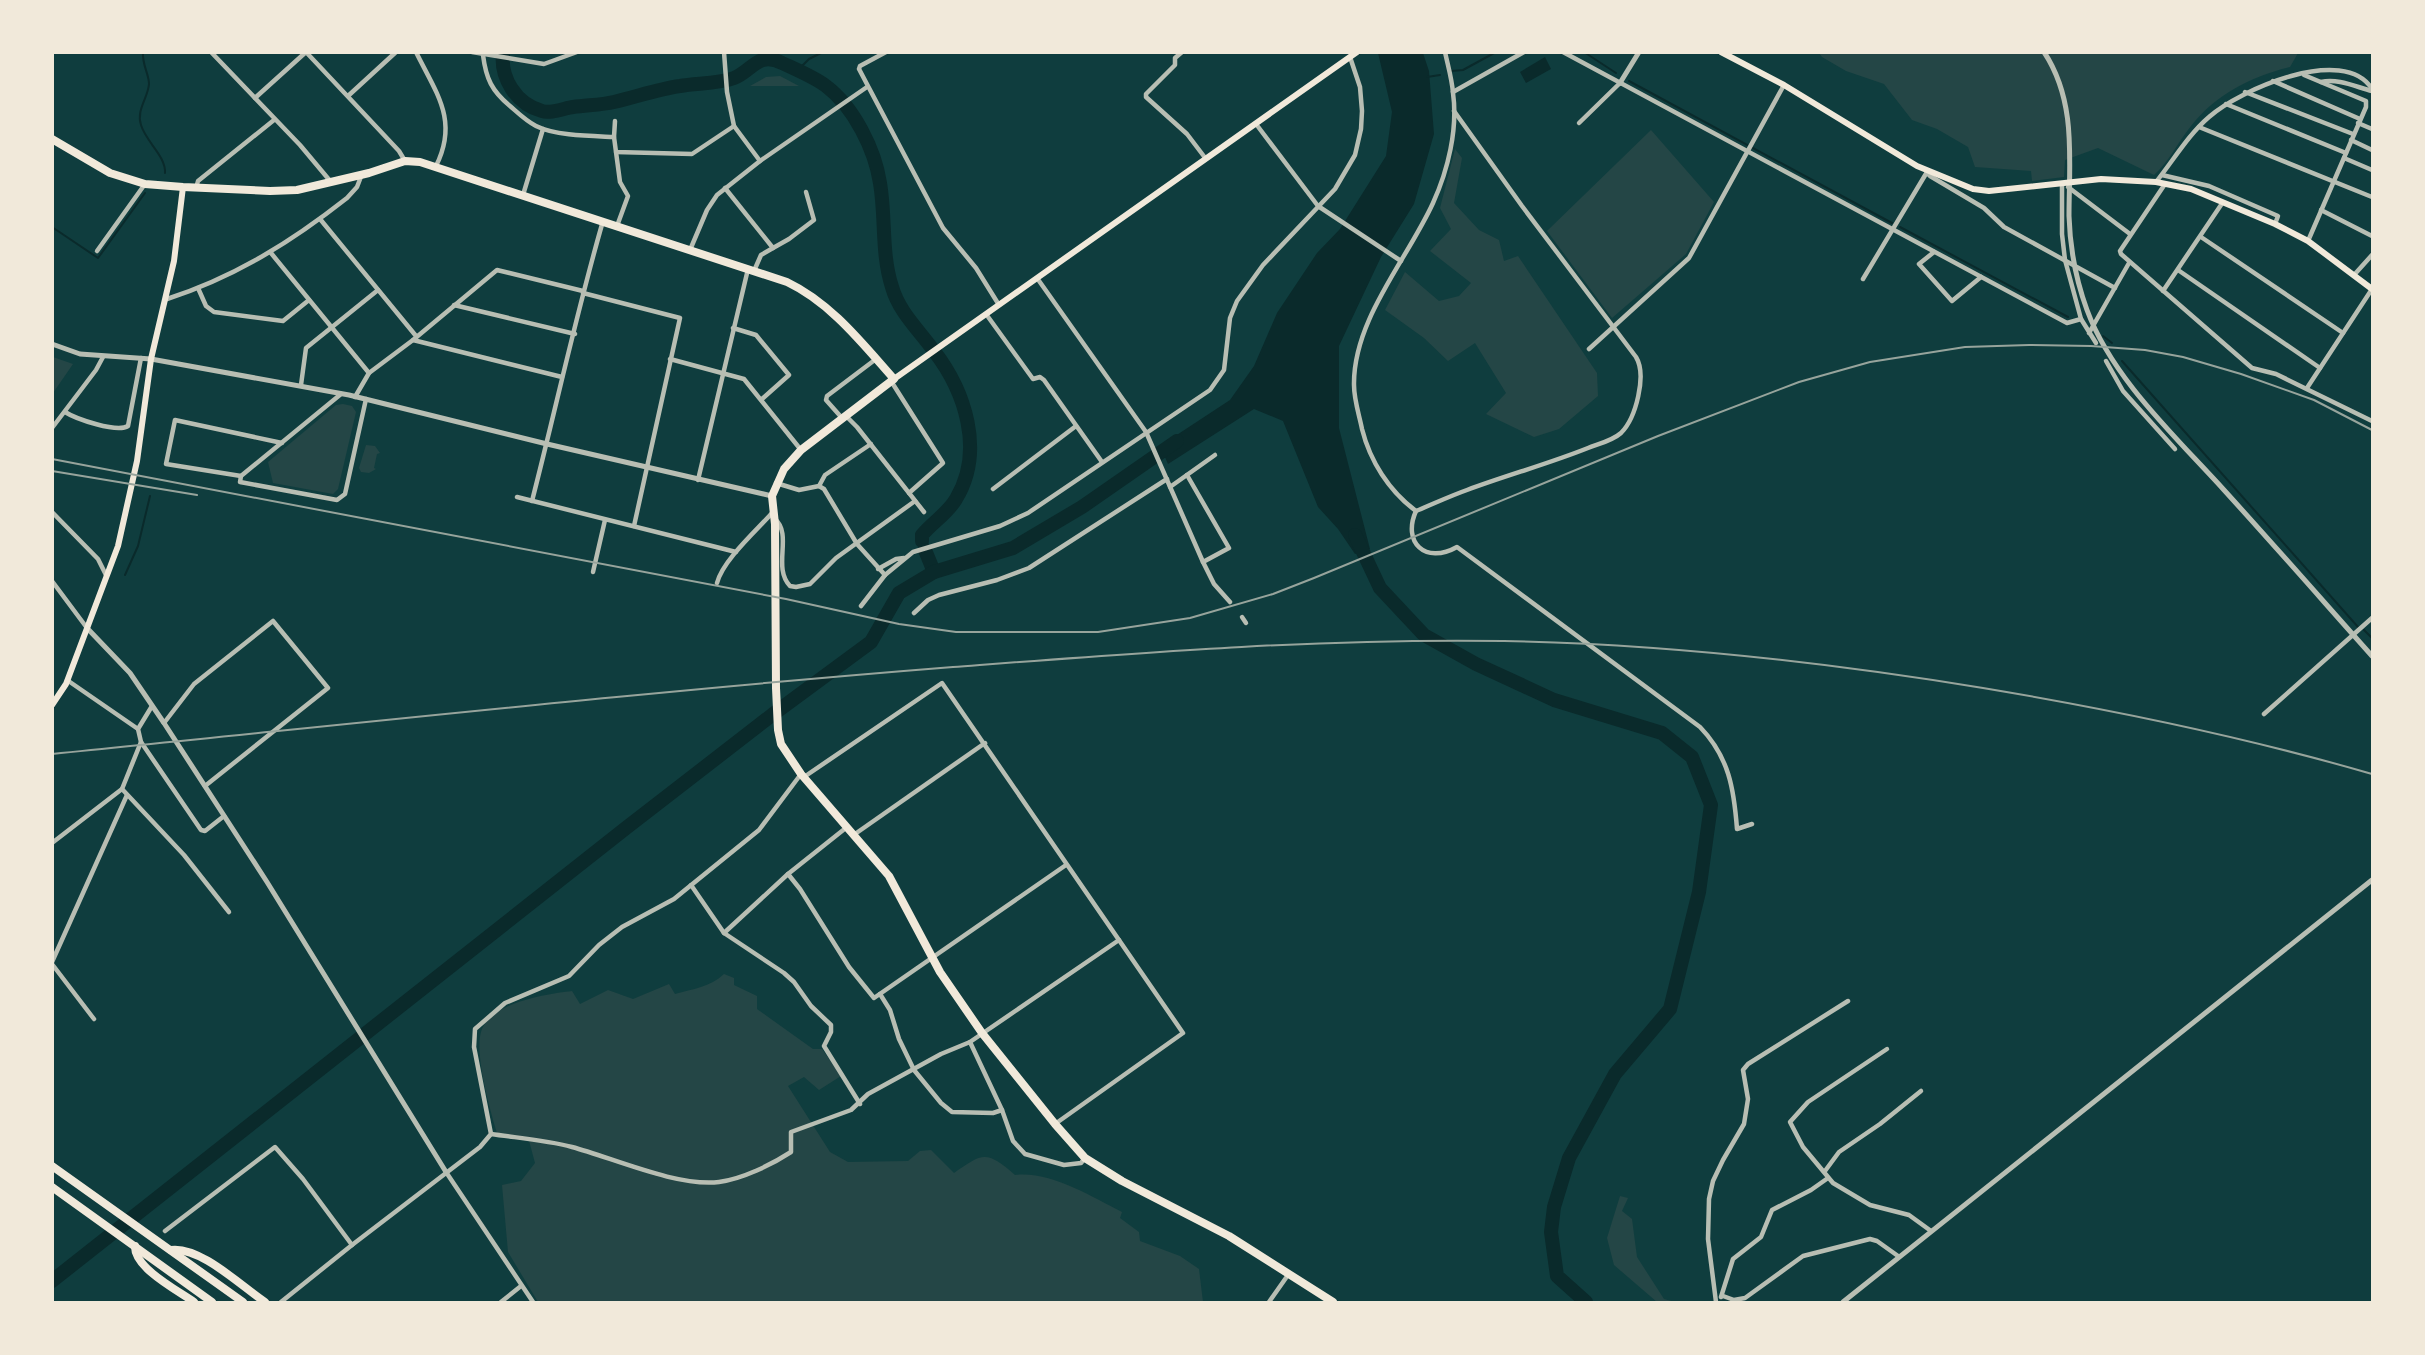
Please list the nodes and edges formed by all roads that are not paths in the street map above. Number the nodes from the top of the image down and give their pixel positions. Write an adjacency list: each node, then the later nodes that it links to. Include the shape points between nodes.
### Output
1 (210, 52): 28 (street)
2 (306, 52): 27 (street); 28 (street)
3 (396, 52): 27 (street)
4 (416, 52): 53 (street, via 445,110 441,157)
5 (472, 52): 17 (street)
6 (577, 52): 17 (street, via 540,64)
7 (724, 52): 38 (street)
8 (886, 52): 23 (street, via 860,66)
9 (1182, 52): 50 (street, via 1146,97 1196,144)
10 (1445, 52): 25 (street)
11 (1524, 52): 25 (street)
12 (1563, 52): 21 (street)
13 (1639, 52): 21 (street)
14 (1721, 52): 22 (main road)
15 (2044, 52): 186 (street, via 2062,92 2068,117 2070,234 2077,276 2097,336 2119,370)
16 (1352, 54): 37 (main road); 71 (street, via 1360,87 1361,129 1346,174)
17 (485, 56): 40 (street, via 487,79 496,94)
18 (2303, 74): 19 (street); 20 (street); 24 (street, via 2352,73 2362,77)
19 (2273, 81): 26 (street); 35 (street)
20 (2321, 82): 24 (street, via 2329,80); 30 (street, via 2360,97 2366,101)
21 (1620, 84): 36 (street); 46 (street)
22 (1784, 85): 46 (street); 55 (main road)
23 (867, 87): 52 (street); 106 (street, via 944,228)
24 (2373, 90)
25 (1453, 92): 32 (street)
26 (2245, 92): 29 (street); 42 (street)
27 (348, 96): 51 (street)
28 (255, 98): 33 (street)
29 (2226, 104): 39 (street); 49 (street)
30 (2366, 107): 31 (street); 35 (street)
31 (2373, 109)
32 (1454, 111): 89 (street, via 1449,154 1434,202); 110 (street)
33 (274, 120): 59 (street); 65 (street, via 198,181)
34 (615, 121): 43 (street)
35 (2359, 121): 41 (street); 42 (street)
36 (1579, 123)
37 (1256, 124): 50 (main road); 71 (street)
38 (734, 126): 48 (street, via 692,154); 52 (street)
39 (2199, 127): 57 (street); 58 (street)
40 (543, 129): 43 (street); 68 (street)
41 (2373, 129)
42 (2353, 134): 45 (street)
43 (614, 137): 48 (street)
44 (52, 139): 61 (highway, via 110,173)
45 (2351, 140): 47 (street); 49 (street)
46 (1749, 149): 77 (street); 110 (street, via 1689,258)
47 (2373, 150)
48 (616, 152): 76 (street, via 620,182 628,196)
49 (2345, 156): 54 (street); 58 (street)
50 (1206, 159): 95 (main road)
51 (405, 161): 53 (highway); 56 (highway)
52 (760, 161): 66 (street)
53 (436, 166): 68 (highway)
54 (2373, 170)
55 (1928, 171): 62 (main road, via 1982,191); 77 (street); 88 (street, via 1930,176 1984,208 2004,228)
56 (362, 174): 59 (highway); 73 (street, via 357,187)
57 (2162, 175): 60 (street); 75 (street, via 2209,186 2278,216)
58 (2333, 181): 69 (street); 72 (street)
59 (331, 182): 65 (highway, via 297,190)
60 (2156, 182): 62 (main road, via 2101,179); 63 (main road)
61 (145, 184): 64 (highway); 83 (street)
62 (2063, 184): 78 (street); 88 (street)
63 (2164, 184): 70 (main road, via 2191,189); 78 (street)
64 (183, 188): 65 (highway); 103 (main road)
65 (196, 188)
66 (725, 188): 82 (street); 84 (street, via 707,210)
67 (806, 192): 82 (street, via 814,220)
68 (523, 195): 74 (highway)
69 (2373, 197)
70 (2223, 202): 75 (main road); 80 (street)
71 (1318, 206): 89 (street); 141 (street, via 1263,265 1237,301 1219,379 1210,390)
72 (2321, 210): 79 (street); 81 (street)
73 (320, 219): 86 (street); 100 (street)
74 (603, 221): 76 (highway); 102 (street)
75 (2275, 224): 81 (main road)
76 (617, 226): 84 (highway)
77 (1893, 231): 85 (street); 96 (street)
78 (2130, 234): 90 (street, via 2120,251)
79 (2373, 236)
80 (2201, 237): 92 (street); 113 (street)
81 (2308, 241): 93 (main road)
82 (773, 248): 91 (street, via 760,255)
83 (97, 251)
84 (690, 251): 91 (highway)
85 (1934, 252): 94 (street); 94 (street, via 1920,264 1952,301)
86 (272, 253): 97 (street); 104 (street)
87 (2373, 255): 93 (street)
88 (2065, 260): 98 (street); 108 (street)
89 (1401, 261): 163 (street, via 1368,324 1357,358 1355,400 1365,442 1378,469 1392,489)
90 (2129, 263): 98 (street); 101 (street)
91 (751, 270): 111 (street); 123 (highway, via 804,290)
92 (2178, 270): 101 (street); 125 (street)
93 (2354, 275): 99 (main road)
94 (1981, 277): 108 (street, via 2067,323)
95 (1036, 278): 106 (main road); 141 (street)
96 (1863, 279)
97 (198, 288): 103 (street); 104 (street, via 206,306 214,312 283,321)
98 (2115, 288): 112 (street)
99 (2373, 289): 113 (street)
100 (378, 290): 109 (street); 115 (street)
101 (2163, 291): 131 (street, via 2252,368)
102 (583, 292): 105 (street, via 500,270); 114 (street); 122 (street, via 680,318)
103 (167, 299): 121 (main road)
104 (309, 300): 109 (street)
105 (454, 305): 114 (street); 115 (street)
106 (999, 305): 107 (main road)
107 (986, 314): 129 (main road); 139 (street, via 1033,379 1044,380)
108 (2081, 319): 112 (street)
109 (332, 327): 126 (street); 130 (street, via 306,348)
110 (1614, 327): 118 (street); 163 (street, via 1640,363 1640,390 1632,418 1621,433 1559,460)
111 (733, 328): 127 (street); 135 (street, via 756,335 789,375)
112 (2089, 333): 116 (street)
113 (2343, 333): 125 (street)
114 (574, 334): 128 (street)
115 (414, 338): 126 (street); 128 (street)
116 (2096, 344)
117 (52, 345): 119 (street)
118 (1589, 349)
119 (103, 357): 120 (street); 136 (street)
120 (141, 358): 121 (street); 136 (street, via 130,424 126,428 78,419)
121 (151, 358): 130 (street); 175 (main road, via 137,460 118,546)
122 (670, 359): 127 (street); 149 (street)
123 (876, 359): 129 (highway); 137 (street, via 827,396 826,400)
124 (2106, 360): 145 (street, via 2123,391)
125 (2320, 368): 131 (street)
126 (369, 373): 133 (street)
127 (722, 373): 135 (street, via 744,380); 153 (street)
128 (562, 377): 143 (street)
129 (892, 380): 137 (highway); 158 (street, via 943,463)
130 (301, 385): 132 (street)
131 (2307, 388): 138 (street)
132 (341, 393): 133 (street); 142 (street)
133 (355, 397): 134 (street)
134 (366, 399): 143 (street); 151 (street, via 345,494 338,500 240,482)
135 (762, 399): 146 (street)
136 (65, 412): 140 (street)
137 (844, 417): 144 (street); 146 (highway)
138 (2373, 421)
139 (1076, 426): 148 (street); 157 (street)
140 (52, 428)
141 (1148, 435): 148 (street); 152 (street)
142 (282, 443): 151 (street); 151 (street, via 175,420 166,464)
143 (547, 444): 149 (street); 161 (street)
144 (871, 444): 155 (street, via 825,475); 158 (street)
145 (2175, 449)
146 (801, 450): 154 (highway)
147 (1215, 455): 150 (street)
148 (1102, 462): 171 (street, via 1013,521 929,546)
149 (647, 468): 153 (street); 168 (street)
150 (1187, 474): 156 (street); 172 (street, via 1229,548)
151 (242, 476)
152 (1166, 478): 156 (street); 181 (street, via 1029,568 939,595)
153 (698, 480): 159 (street)
154 (776, 483): 155 (street, via 799,490); 159 (highway)
155 (819, 486): 169 (street)
156 (1170, 486): 172 (street)
157 (993, 489)
158 (909, 493): 162 (street)
159 (772, 496): 166 (highway)
160 (517, 497): 161 (street)
161 (532, 501): 167 (street)
162 (915, 501): 165 (street); 169 (street)
163 (1416, 511): 201 (street, via 1413,532 1425,553 1443,554 1457,547 1700,727 1720,752 1730,773 1737,829)
164 (52, 512): 175 (street, via 98,559)
165 (924, 512)
166 (774, 516): 169 (street, via 782,528 782,569 790,586 810,584); 170 (street); 196 (highway, via 778,730 782,744)
167 (605, 520): 168 (street); 174 (street)
168 (634, 526): 170 (street)
169 (857, 544): 173 (street)
170 (736, 552): 178 (street)
171 (904, 558): 173 (street); 176 (street)
172 (1203, 562): 179 (street, via 1214,584)
173 (878, 569): 176 (street)
174 (593, 572)
175 (106, 574): 185 (main road)
176 (885, 575): 180 (street)
177 (52, 581): 185 (street)
178 (717, 583)
179 (1230, 602)
180 (861, 606)
181 (914, 614)
182 (1242, 617): 184 (street)
183 (2373, 618): 186 (street)
184 (1246, 623)
185 (87, 628): 188 (main road); 190 (street, via 130,673)
186 (2354, 635): 187 (street); 191 (street)
187 (2373, 656)
188 (67, 680): 189 (main road); 193 (street)
189 (52, 705)
190 (152, 706): 192 (street); 193 (street)
191 (2264, 714)
192 (164, 723): 197 (street); 197 (street, via 194,684 273,621 328,688)
193 (138, 729): 194 (street)
194 (141, 742): 198 (street); 200 (street, via 201,830)
195 (985, 743): 196 (street, via 942,683); 203 (street); 205 (street)
196 (803, 775): 202 (highway); 208 (street, via 759,830)
197 (205, 786): 200 (street)
198 (122, 789): 199 (street); 204 (street)
199 (127, 795): 209 (street, via 184,855); 213 (street)
200 (224, 816): 229 (street)
201 (1752, 824)
202 (848, 826): 203 (highway); 206 (street)
203 (855, 834): 212 (highway, via 888,876)
204 (52, 843)
205 (1066, 865): 211 (street); 212 (street)
206 (788, 874): 210 (street); 214 (street, via 849,967 874,998)
207 (2373, 880): 232 (street)
208 (691, 885): 210 (street); 225 (street, via 674,899 622,927 569,976 505,1003 475,1029 474,1047)
209 (229, 912)
210 (724, 933): 222 (street, via 784,973 831,1025 824,1046)
211 (1119, 940): 217 (street); 224 (street, via 1183,1033)
212 (933, 956): 214 (street); 217 (highway)
213 (52, 963): 216 (street)
214 (880, 994): 220 (street)
215 (1848, 1001): 242 (street, via 1743,1070 1748,1099 1744,1124 1713,1181 1709,1199 1707,1220)
216 (94, 1019)
217 (981, 1034): 218 (street); 224 (highway)
218 (970, 1042): 220 (street); 223 (street)
219 (1887, 1049): 228 (street, via 1808,1102 1790,1122 1803,1147)
220 (914, 1070): 222 (street, via 868,1094); 223 (street, via 927,1089 952,1112)
221 (1921, 1091): 228 (street, via 1839,1152)
222 (860, 1104): 225 (street, via 791,1132 790,1152 779,1159 718,1182 661,1174 571,1147)
223 (1002, 1110): 226 (street, via 1013,1141 1025,1154 1064,1165 1081,1163)
224 (1054, 1124): 226 (highway)
225 (491, 1134): 229 (street)
226 (1085, 1158): 238 (highway, via 1229,1236)
227 (52, 1166): 236 (highway)
228 (1825, 1171): 230 (street)
229 (446, 1172): 235 (street); 239 (street)
230 (1828, 1178): 232 (street, via 1870,1205 1909,1215); 240 (street, via 1772,1210 1761,1237 1733,1259)
231 (52, 1187): 234 (highway)
232 (1931, 1230): 237 (street)
233 (165, 1231): 235 (street, via 275,1147)
234 (134, 1245): 243 (highway, via 142,1265); 244 (highway)
235 (352, 1245): 241 (street)
236 (171, 1250): 245 (highway); 246 (highway, via 195,1253)
237 (1899, 1256): 240 (street, via 1870,1239 1819,1250 1803,1256 1745,1298); 251 (street)
238 (1288, 1275): 249 (street); 250 (highway)
239 (521, 1286): 247 (street); 248 (street)
240 (1723, 1296): 242 (street)
241 (285, 1301)
242 (1716, 1301)
243 (194, 1302)
244 (213, 1302)
245 (243, 1302)
246 (265, 1302)
247 (501, 1302)
248 (533, 1302)
249 (1269, 1302)
250 (1333, 1302)
251 (1843, 1302)

